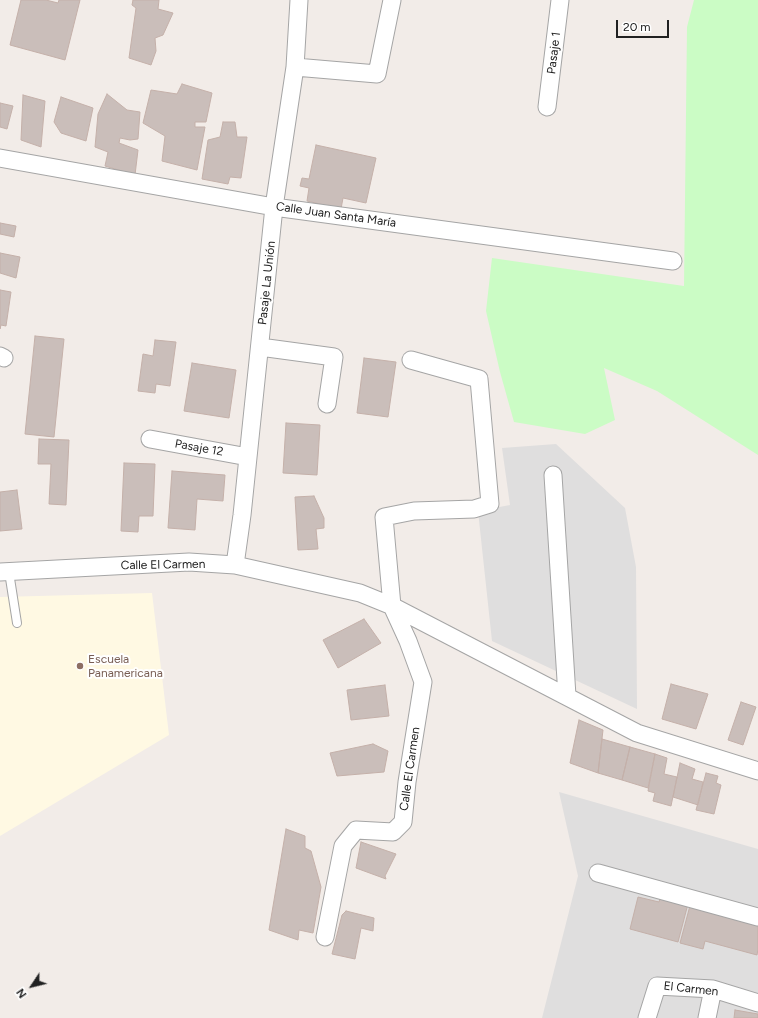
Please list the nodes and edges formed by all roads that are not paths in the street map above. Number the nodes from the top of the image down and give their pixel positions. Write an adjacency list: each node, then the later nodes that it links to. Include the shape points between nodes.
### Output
1 (299, 0): 4 (street, Pasaje La Unión)
2 (392, 0): 4 (street, via 377,74)
3 (560, 0): 5 (street, Pasaje 1)
4 (295, 67): 7 (street, Pasaje La Unión)
5 (547, 107)
6 (0, 158): 7 (street, Calle Juan Santa María)
7 (274, 207): 8 (street, Calle Juan Santa María); 9 (street, Pasaje La Unión)
8 (673, 261)
9 (260, 347): 11 (street, via 334,357); 13 (street, Pasaje La Unión)
10 (411, 360): 17 (street, via 479,379 490,504 474,508 414,511 384,517)
11 (328, 404)
12 (150, 439): 13 (street, Pasaje 12)
13 (248, 457): 15 (street, Pasaje La Unión)
14 (553, 475): 19 (street)
15 (236, 566): 16 (street, Calle El Carmen, via 189,562); 17 (street, Calle El Carmen, via 360,593)
16 (4, 572): 18 (lane)
17 (392, 606): 19 (street, Calle El Carmen); 23 (street, Calle El Carmen, via 423,682 407,782 404,822 393,832 356,830 344,846)
18 (17, 623)
19 (567, 696): 20 (street, Calle El Carmen, via 637,732)
20 (758, 771)
21 (598, 874): 22 (street)
22 (758, 917)
23 (325, 938)
24 (713, 989): 25 (street, El Carmen); 26 (street, El Carmen, via 657,986); 27 (street)
25 (758, 1003)
26 (647, 1018)
27 (707, 1018)

